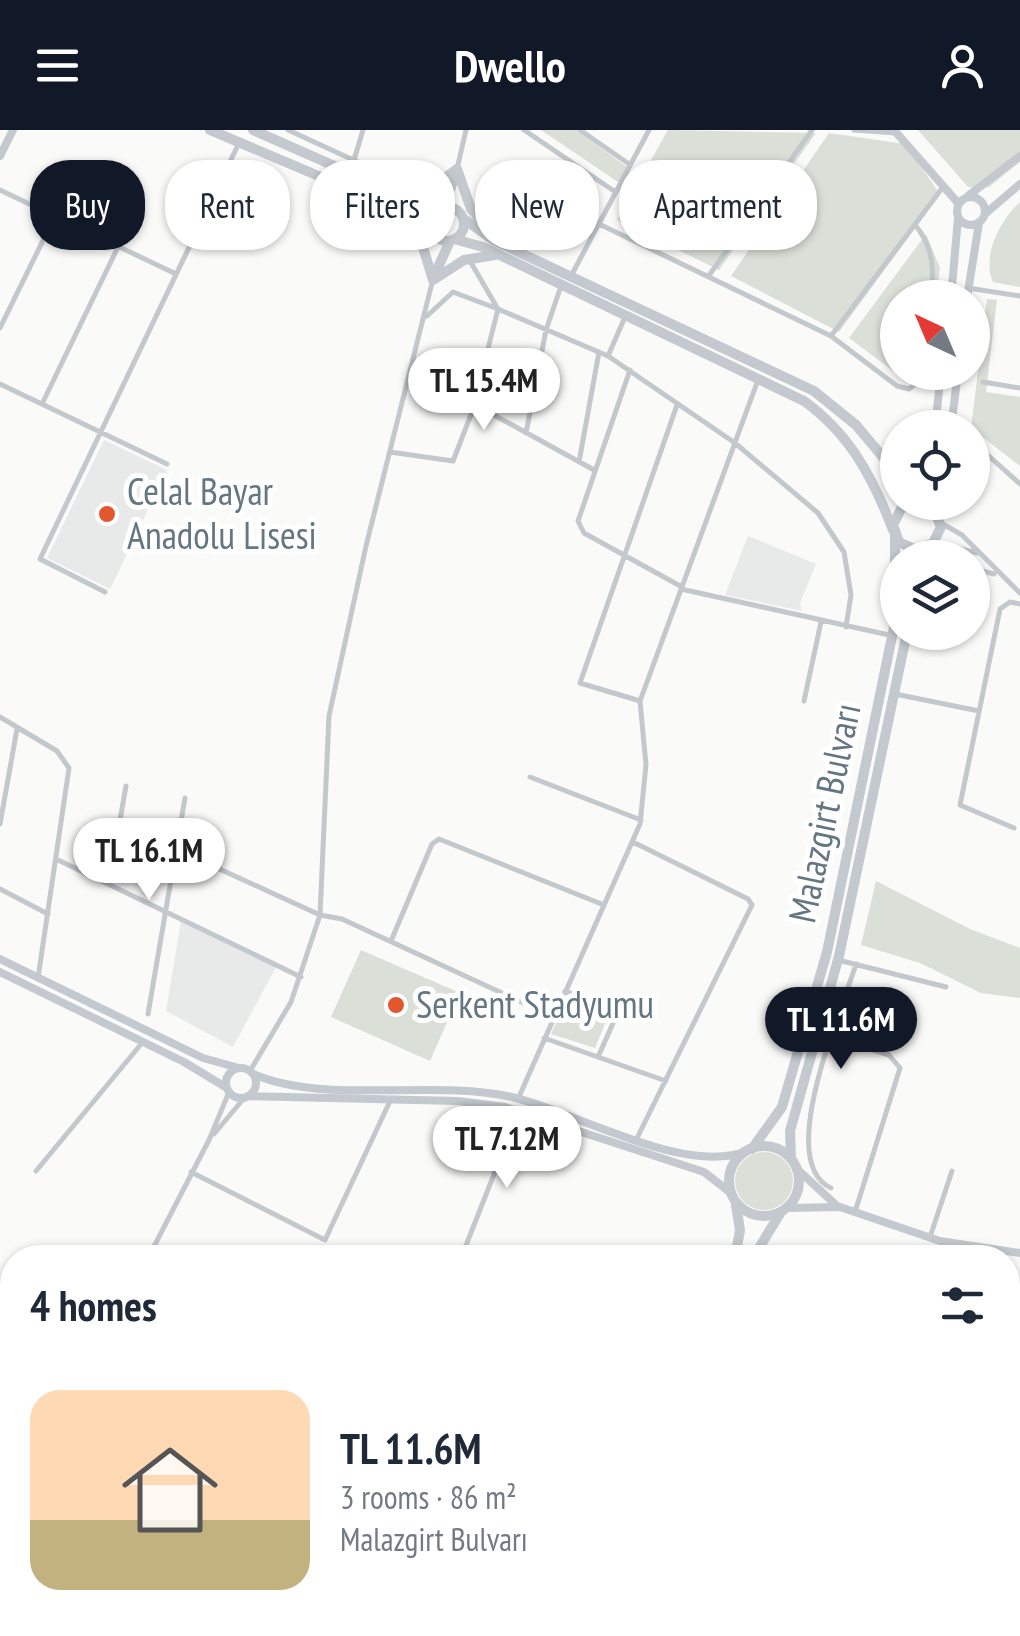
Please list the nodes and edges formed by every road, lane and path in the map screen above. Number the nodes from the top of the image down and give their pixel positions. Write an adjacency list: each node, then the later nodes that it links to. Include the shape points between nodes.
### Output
1 (210, 130): 13 (highway)
2 (252, 130): 16 (highway)
3 (288, 130): 17 (street)
4 (363, 130): 18 (street)
5 (466, 130): 21 (street)
6 (524, 130): 28 (street)
7 (580, 130): 19 (street)
8 (650, 130): 20 (street)
9 (812, 130): 52 (street)
10 (854, 130): 12 (street)
11 (13, 131): 14 (main road)
12 (895, 132): 26 (main road)
13 (240, 140): 22 (highway); 51 (street)
14 (0, 156)
15 (1020, 156): 29 (main road)
16 (342, 160)
17 (344, 160)
18 (349, 160)
19 (623, 160)
20 (631, 160)
21 (457, 169): 23 (highway); 33 (highway); 48 (highway, via 471,209)
22 (310, 170)
23 (455, 174)
24 (619, 182): 28 (street)
25 (1020, 184): 32 (main road)
26 (943, 187): 29 (main road); 38 (street)
27 (0, 190): 30 (street)
28 (614, 191): 35 (street)
29 (961, 202): 32 (main road, via 981,200); 34 (main road)
30 (30, 204)
31 (455, 213): 33 (highway)
32 (985, 214): 36 (main road)
33 (462, 215): 39 (highway, via 463,231); 48 (highway)
34 (958, 218): 36 (main road); 56 (main road)
35 (599, 219)
36 (979, 223): 57 (main road)
37 (599, 224): 52 (street)
38 (915, 224): 55 (street, via 934,263); 66 (street)
39 (455, 238)
40 (455, 241): 48 (highway)
41 (38, 250): 64 (street)
42 (116, 250): 75 (street)
43 (126, 250): 51 (street)
44 (423, 250): 50 (highway)
45 (431, 250): 50 (highway)
46 (447, 250): 54 (highway)
47 (584, 250): 53 (street)
48 (503, 251): 49 (highway); 53 (highway); 58 (highway)
49 (468, 258): 54 (highway); 61 (street)
50 (430, 264): 54 (highway)
51 (176, 274): 78 (street)
52 (710, 274): 66 (street)
53 (571, 276): 82 (highway, via 814,391)
54 (432, 280): 63 (street)
55 (933, 280)
56 (953, 280)
57 (970, 280)
58 (561, 286): 62 (highway); 65 (street)
59 (990, 294): 60 (street)
60 (1020, 296)
61 (498, 309): 63 (street, via 453,292); 65 (street); 76 (street)
62 (625, 316): 68 (street); 71 (highway)
63 (424, 318): 81 (street)
64 (0, 328)
65 (546, 330): 67 (street); 79 (street)
66 (831, 336): 70 (street)
67 (599, 352): 68 (street); 84 (street)
68 (608, 356): 69 (street)
69 (630, 370): 77 (street); 86 (street)
70 (880, 373)
71 (759, 376): 80 (street); 90 (highway, via 804,401 842,434)
72 (990, 383): 74 (street)
73 (0, 384): 75 (street)
74 (1020, 388)
75 (42, 404): 78 (street)
76 (474, 404): 79 (street); 81 (street, via 453,461)
77 (677, 405): 80 (street); 95 (street)
78 (100, 432): 85 (street); 100 (street, via 40,559)
79 (526, 433): 84 (street)
80 (734, 443): 99 (street); 104 (street, via 836,536 850,577)
81 (390, 452): 129 (street, via 328,716)
82 (880, 453)
83 (990, 457): 87 (street)
84 (579, 462): 86 (street)
85 (167, 464)
86 (594, 470): 95 (street, via 578,525)
87 (1020, 484)
88 (896, 520): 90 (highway)
89 (940, 520): 93 (highway); 94 (street)
90 (894, 532): 91 (highway, Malazgirt Bulvarı); 92 (highway)
91 (894, 540)
92 (902, 540)
93 (935, 540)
94 (966, 540)
95 (623, 555): 99 (street); 110 (street, via 580,683)
96 (990, 566): 98 (street)
97 (990, 573): 98 (street)
98 (999, 576): 101 (street)
99 (682, 588): 103 (street); 110 (street)
100 (105, 592)
101 (1019, 592): 102 (street)
102 (1017, 603): 111 (street, via 1000,609)
103 (821, 622): 104 (street); 109 (street)
104 (846, 627): 105 (street)
105 (880, 634)
106 (889, 650): 156 (highway, Malazgirt Bulvarı, via 826,952 782,1108)
107 (904, 650): 108 (highway, Malazgirt Bulvarı)
108 (895, 694): 111 (street); 132 (highway, Malazgirt Bulvarı)
109 (804, 700)
110 (640, 701): 118 (street, via 646,765)
111 (979, 711): 120 (street, via 960,805)
112 (0, 717): 113 (street)
113 (17, 727): 117 (street); 123 (street, via 57,750 69,768)
114 (530, 777): 118 (street)
115 (126, 786): 124 (street)
116 (185, 798): 122 (street)
117 (2, 804): 119 (street)
118 (641, 820): 121 (street)
119 (0, 824)
120 (1014, 828)
121 (633, 842): 126 (street); 148 (street, via 752,905)
122 (176, 849): 127 (street); 129 (street)
123 (56, 859): 124 (street); 128 (street)
124 (109, 882): 127 (street)
125 (0, 889): 128 (street)
126 (604, 905): 130 (street, via 439,840); 138 (street)
127 (166, 910): 135 (street); 139 (street)
128 (48, 914): 136 (street)
129 (320, 916): 130 (street, via 342,918); 135 (street)
130 (392, 941): 140 (street)
131 (0, 959): 136 (main road)
132 (838, 960): 133 (street); 141 (highway, Malazgirt Bulvarı)
133 (856, 964): 137 (street); 143 (street)
134 (0, 972): 144 (main road)
135 (302, 976): 147 (street)
136 (38, 978): 146 (main road, via 202,1058)
137 (946, 988)
138 (565, 990): 140 (street); 145 (street, via 618,1012)
139 (148, 1014)
140 (554, 1017): 142 (street)
141 (818, 1033): 143 (street); 157 (highway, Malazgirt Bulvarı, via 790,1132)
142 (544, 1038): 145 (street); 151 (street)
143 (833, 1038): 161 (street, via 806,1137 813,1170); 165 (street, via 889,1055 900,1068)
144 (142, 1043): 149 (main road); 158 (street)
145 (598, 1057): 148 (street)
146 (240, 1068): 147 (main road); 149 (main road, via 228,1077)
147 (252, 1072): 150 (main road, via 256,1085); 151 (main road, via 286,1084)
148 (666, 1081): 154 (street)
149 (228, 1090): 150 (main road); 155 (street)
150 (246, 1096): 152 (main road); 155 (street)
151 (518, 1099): 154 (main road)
152 (391, 1100): 153 (main road); 160 (street, via 325,1240)
153 (519, 1111): 162 (main road, via 704,1172); 168 (street)
154 (637, 1138): 156 (main road, via 703,1159)
155 (210, 1140): 160 (street)
156 (749, 1150): 157 (highway, via 776,1149); 162 (highway, via 732,1170)
157 (794, 1164): 163 (main road); 164 (highway, via 797,1193)
158 (36, 1170)
159 (952, 1171): 166 (street)
160 (191, 1172): 167 (street)
161 (831, 1188)
162 (733, 1196): 164 (highway, via 758,1216); 169 (highway)
163 (840, 1207): 164 (main road); 165 (main road)
164 (784, 1210): 170 (highway)
165 (854, 1212): 166 (main road)
166 (930, 1238): 171 (main road)
167 (154, 1245)
168 (467, 1245)
169 (738, 1245)
170 (761, 1245)
171 (972, 1245)

